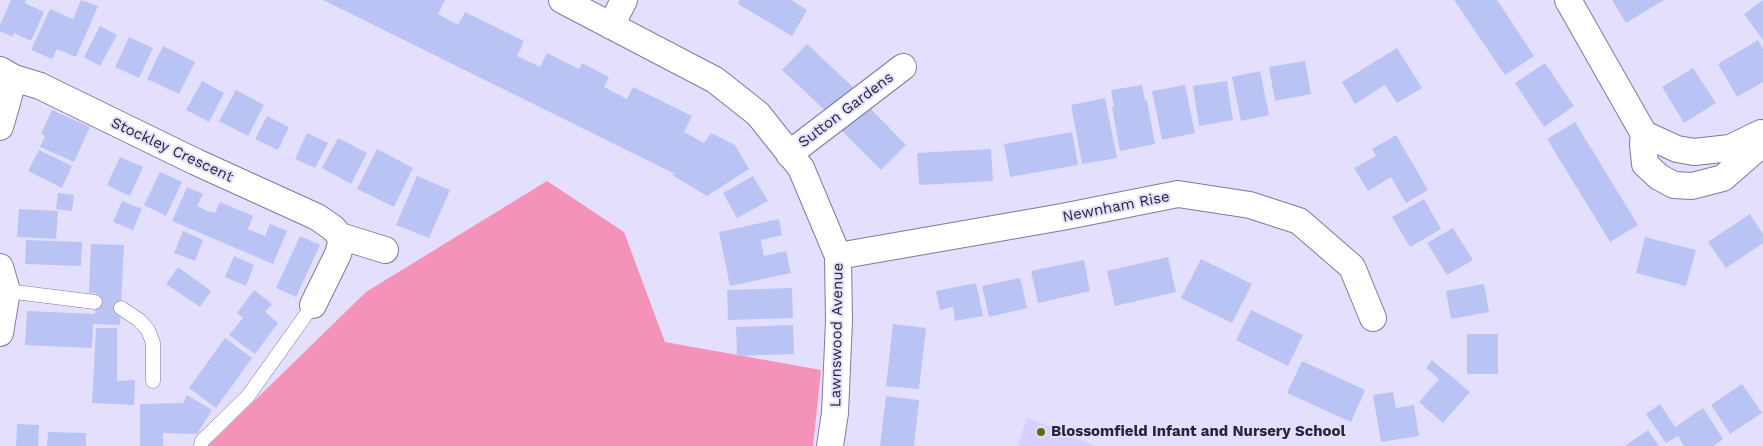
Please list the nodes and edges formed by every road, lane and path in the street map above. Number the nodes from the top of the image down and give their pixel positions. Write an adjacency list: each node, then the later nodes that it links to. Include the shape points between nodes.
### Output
1 (562, 0): 4 (street, Lawnswood Avenue)
2 (624, 0): 4 (street)
3 (1568, 0): 9 (street)
4 (611, 26): 11 (street, Lawnswood Avenue, via 715,80 758,114)
5 (903, 67): 11 (street, Sutton Gardens)
6 (7, 74): 7 (street); 12 (street, Stockley Crescent, via 40,86 317,217)
7 (0, 127)
8 (1763, 132): 9 (street, via 1730,148 1694,152 1677,149)
9 (1644, 134): 10 (street, via 1645,164 1674,185 1692,186 1723,178)
10 (1763, 143)
11 (789, 154): 14 (street, Lawnswood Avenue, via 801,168)
12 (340, 236): 13 (street, Stockley Crescent); 17 (street, via 338,254)
13 (385, 250)
14 (838, 256): 19 (street, Newnham Rise, via 1178,194 1250,205 1299,221 1352,267); 23 (street, Lawnswood Avenue, via 839,321 835,413)
15 (3, 279): 16 (lane); 20 (street)
16 (95, 302)
17 (313, 305): 22 (lane, via 248,396 202,441)
18 (121, 308): 21 (lane, via 148,330 153,343)
19 (1373, 318)
20 (0, 333)
21 (154, 381)
22 (201, 446)
23 (830, 446)

